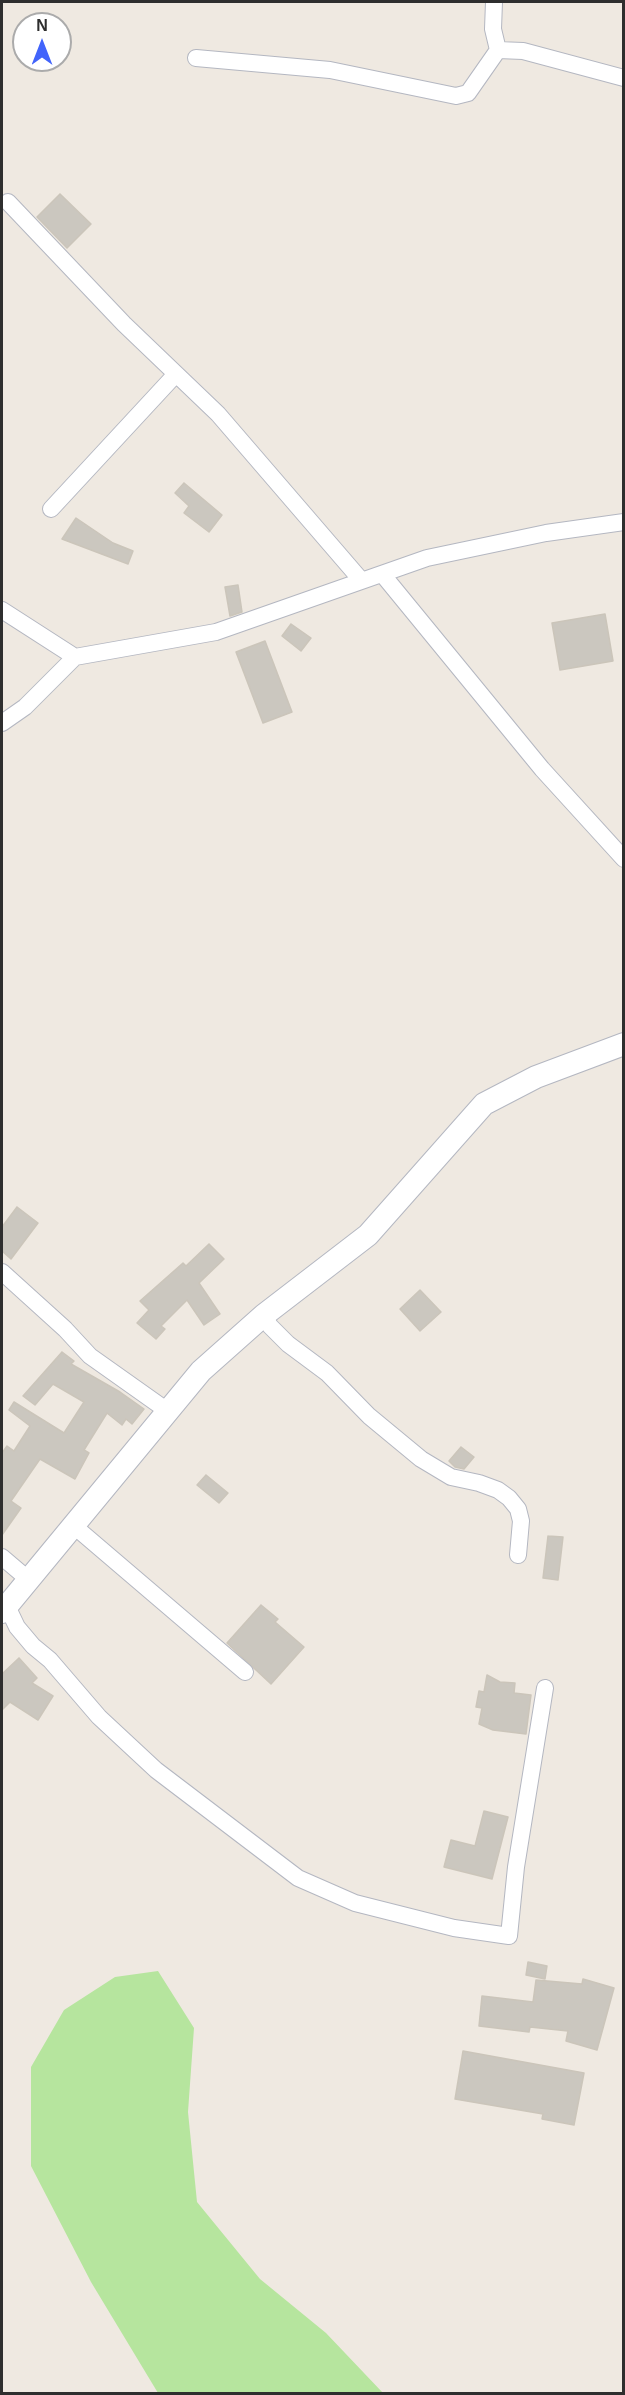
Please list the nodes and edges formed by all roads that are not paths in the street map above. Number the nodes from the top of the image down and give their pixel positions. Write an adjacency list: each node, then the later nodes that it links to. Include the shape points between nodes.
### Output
1 (494, 2): 2 (street, via 493,29)
2 (498, 50): 3 (street, via 468,93 456,96 330,70); 4 (street, via 524,51)
3 (196, 58)
4 (624, 78)
5 (8, 202): 6 (street)
6 (176, 374): 7 (street); 10 (street, via 218,414)
7 (51, 510)
8 (624, 522): 9 (street, via 546,533 427,558)
9 (383, 574): 10 (street); 14 (street, via 542,769)
10 (361, 580): 12 (street, via 216,632)
11 (2, 610): 12 (street)
12 (75, 657): 13 (street, via 25,707)
13 (2, 723)
14 (624, 859)
15 (624, 1044): 17 (main road, via 536,1077 484,1104 368,1235)
16 (2, 1272): 18 (street, via 90,1356)
17 (264, 1315): 18 (main road, via 201,1371); 20 (street, via 288,1344 327,1373 412,1452 451,1477 479,1483 509,1498 521,1521)
18 (169, 1412): 19 (main road)
19 (74, 1526): 22 (main road); 24 (street)
20 (518, 1555)
21 (2, 1557): 22 (street)
22 (28, 1580): 23 (main road)
23 (4, 1609): 25 (street, via 99,1717 156,1770 298,1878 355,1903 454,1928 509,1936)
24 (245, 1672)
25 (545, 1688)

